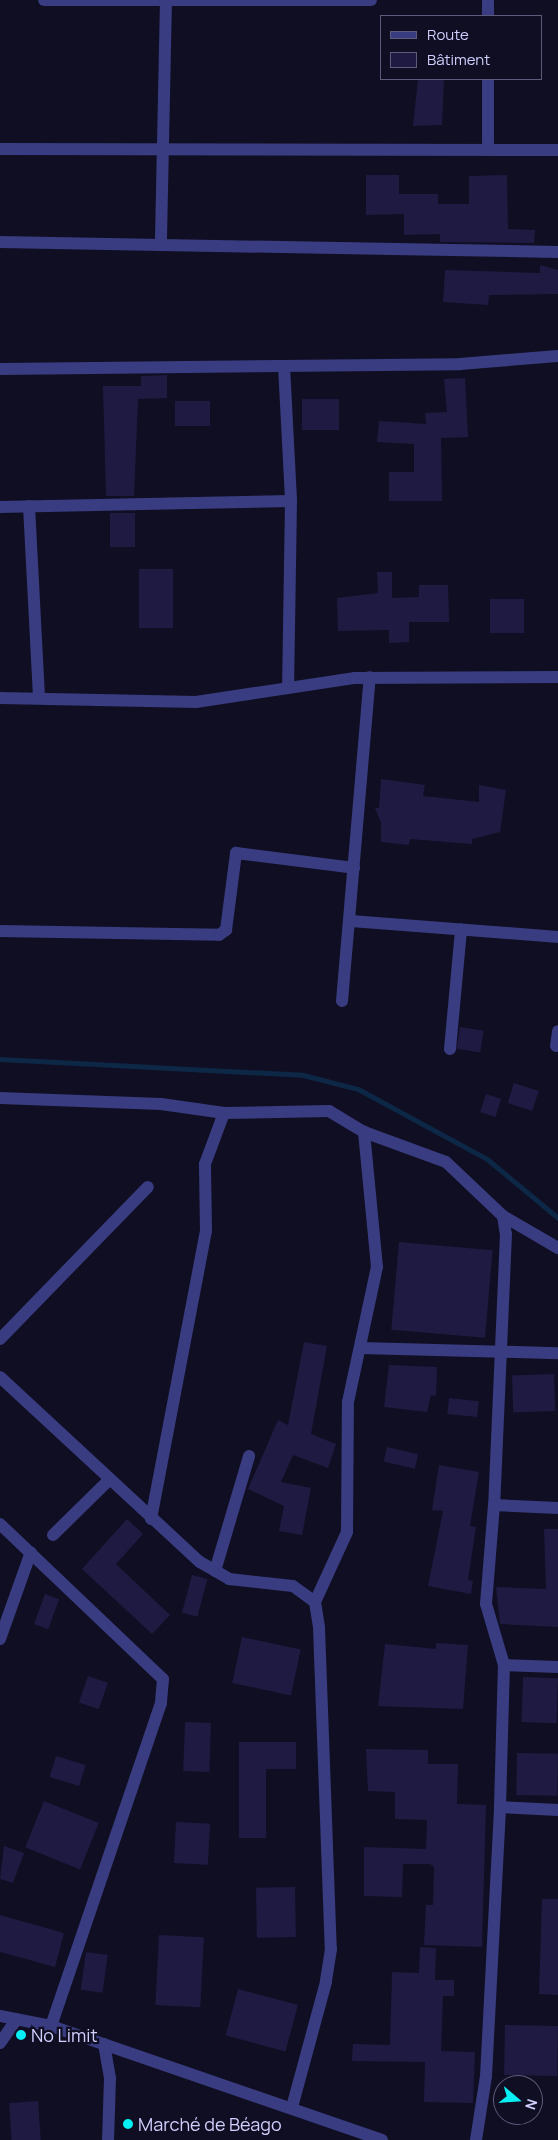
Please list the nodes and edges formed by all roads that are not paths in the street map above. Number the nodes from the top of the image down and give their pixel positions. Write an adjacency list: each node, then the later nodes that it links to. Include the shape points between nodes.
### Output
1 (44, 0): 4 (street)
2 (370, 0): 4 (street)
3 (488, 0): 5 (street)
4 (166, 1): 9 (street)
5 (488, 15)
6 (488, 80): 8 (street)
7 (0, 149): 9 (street)
8 (488, 149): 9 (street); 10 (street)
9 (162, 150): 12 (street)
10 (558, 150)
11 (0, 242): 12 (street)
12 (161, 245): 13 (street)
13 (558, 252)
14 (558, 356): 15 (street, via 460,364)
15 (284, 366): 16 (street); 17 (street)
16 (0, 370)
17 (291, 501): 18 (street); 22 (street)
18 (29, 506): 19 (street); 23 (street)
19 (0, 507)
20 (558, 677): 21 (street)
21 (370, 678): 22 (street); 25 (street)
22 (288, 688): 23 (street, via 196,702)
23 (39, 697): 24 (street)
24 (0, 698)
25 (354, 868): 26 (street); 28 (street, via 236,853 226,930 219,935)
26 (352, 922): 27 (street); 30 (street)
27 (461, 930): 29 (street); 33 (street)
28 (0, 931)
29 (558, 937)
30 (342, 1001)
31 (558, 1031): 32 (street)
32 (556, 1046)
33 (450, 1048)
34 (0, 1098): 35 (street, via 160,1104)
35 (224, 1113): 36 (street, via 329,1111); 49 (street, via 205,1164 206,1231)
36 (364, 1132): 38 (street, via 446,1162); 41 (street, via 377,1267)
37 (148, 1187): 40 (street)
38 (502, 1216): 39 (street); 42 (street)
39 (558, 1248)
40 (0, 1338)
41 (361, 1348): 42 (street); 54 (street, via 348,1402 347,1532)
42 (502, 1350): 43 (street); 47 (street)
43 (558, 1353)
44 (0, 1377): 46 (street)
45 (249, 1456): 53 (street)
46 (108, 1481): 49 (street); 51 (street)
47 (494, 1505): 48 (street); 56 (street, via 486,1604)
48 (558, 1508)
49 (151, 1519): 53 (street)
50 (0, 1524): 52 (street)
51 (53, 1535)
52 (31, 1552): 55 (street); 62 (street, via 163,1679 161,1703)
53 (215, 1571): 54 (street, via 229,1579 292,1586)
54 (314, 1602): 65 (street, via 320,1628 330,1949 326,1982)
55 (0, 1639)
56 (504, 1666): 57 (street); 58 (street)
57 (558, 1667)
58 (500, 1807): 59 (street); 68 (street, via 486,2076)
59 (558, 1810)
60 (0, 2016): 61 (street)
61 (17, 2019): 62 (street); 63 (street)
62 (51, 2026): 64 (street)
63 (0, 2042)
64 (104, 2044): 65 (street); 66 (street, via 110,2078)
65 (292, 2107): 67 (street)
66 (108, 2140)
67 (382, 2140)
68 (476, 2140)

